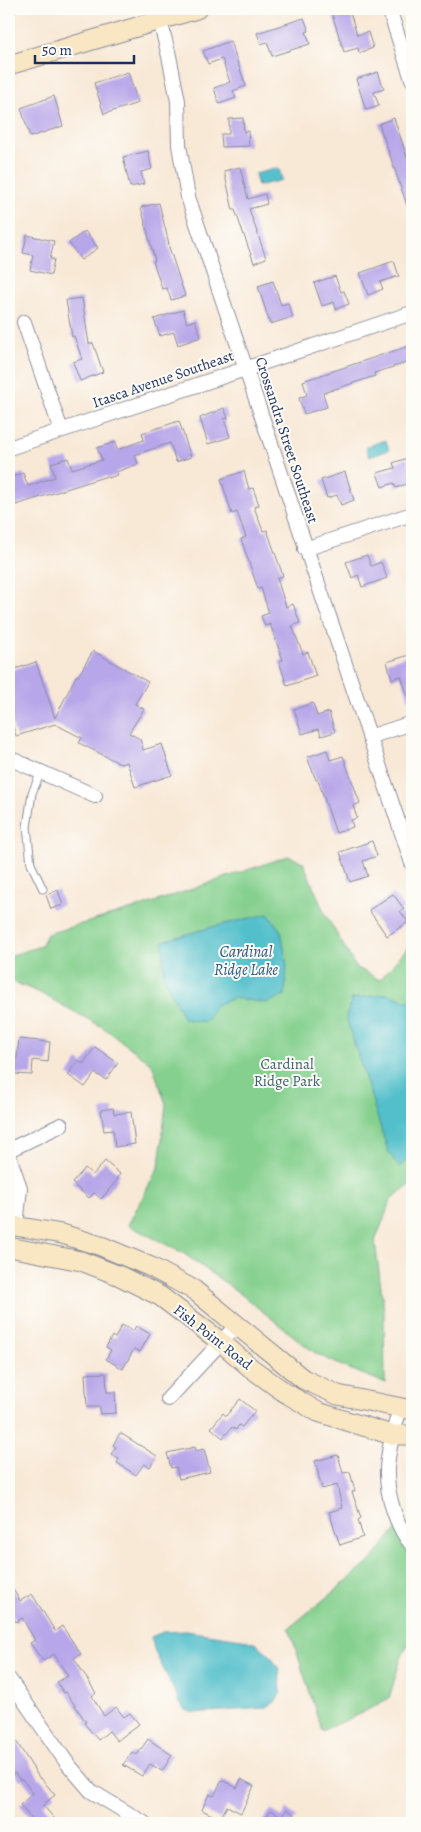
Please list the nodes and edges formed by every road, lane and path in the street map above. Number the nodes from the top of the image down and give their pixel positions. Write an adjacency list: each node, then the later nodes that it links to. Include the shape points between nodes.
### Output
1 (197, 9): 3 (street)
2 (389, 9): 5 (street)
3 (159, 14): 4 (street); 8 (street, Crossandra Street Southeast, via 178,101 179,145 188,197)
4 (9, 65)
5 (412, 79)
6 (412, 313): 8 (street, Itasca Avenue Southeast)
7 (24, 322): 9 (street)
8 (246, 368): 9 (street, Itasca Avenue Southeast); 12 (street, Crossandra Street Southeast)
9 (61, 430): 10 (street, Itasca Avenue Southeast)
10 (9, 448)
11 (412, 514): 12 (street)
12 (306, 549): 14 (street, Crossandra Street Southeast)
13 (412, 723): 14 (street)
14 (369, 737): 18 (street, Crossandra Street Southeast)
15 (9, 758): 16 (street)
16 (41, 772): 17 (street); 19 (lane, via 32,793 27,827 31,864)
17 (95, 796)
18 (412, 863)
19 (43, 889)
20 (61, 1126): 21 (street)
21 (9, 1150)
22 (9, 1156): 23 (street, via 20,1188)
23 (13, 1226): 25 (street, Fish Point Road, via 62,1234 151,1267 194,1290)
24 (9, 1247): 26 (street, Fish Point Road, via 81,1261 120,1276 160,1296)
25 (236, 1326): 26 (street); 28 (street, Fish Point Road, via 303,1379 338,1396)
26 (221, 1342): 27 (street); 29 (street, Fish Point Road, via 284,1392 318,1412)
27 (168, 1399)
28 (406, 1409): 29 (street)
29 (392, 1434): 30 (street, Fish Point Road); 31 (street, via 387,1470 392,1508 404,1536)
30 (412, 1435)
31 (412, 1545)
32 (9, 1679): 33 (street, via 67,1763 91,1791)
33 (143, 1823)

